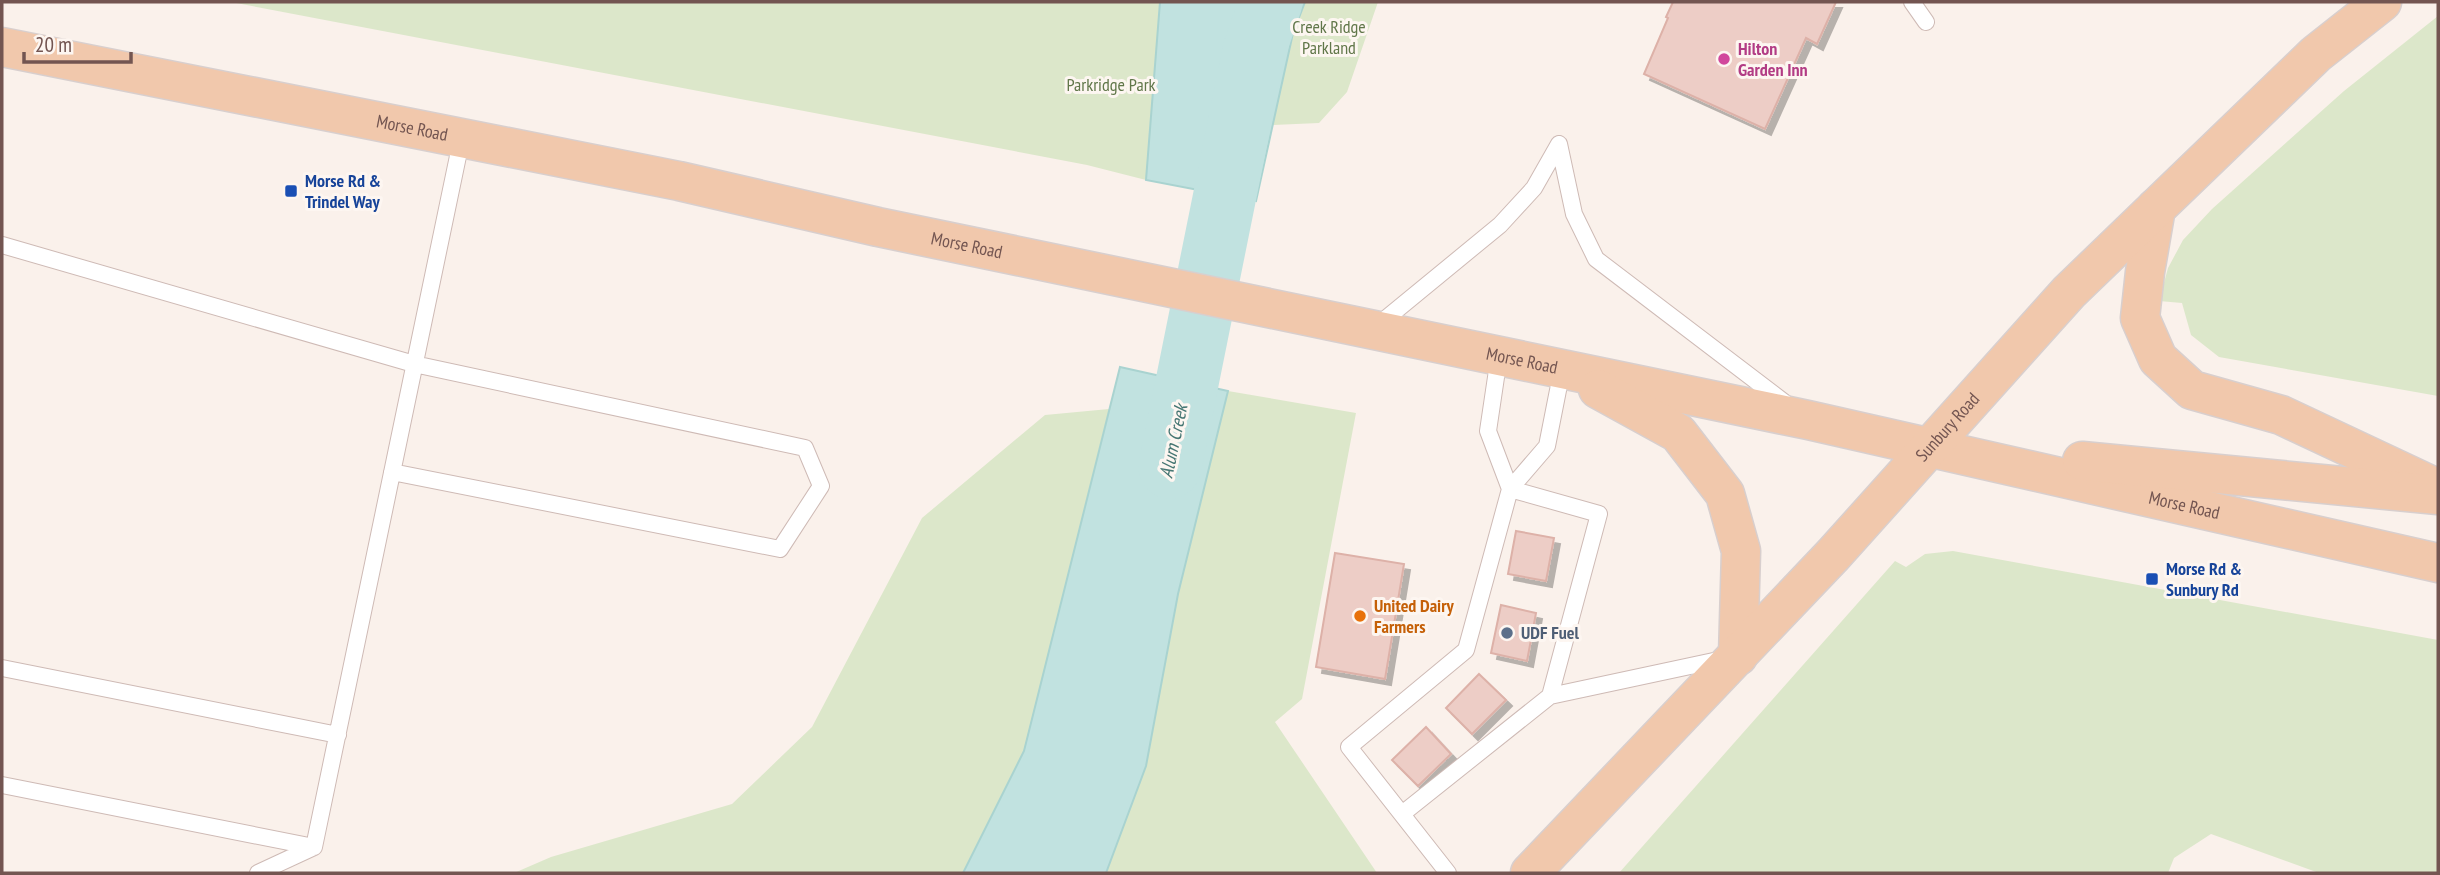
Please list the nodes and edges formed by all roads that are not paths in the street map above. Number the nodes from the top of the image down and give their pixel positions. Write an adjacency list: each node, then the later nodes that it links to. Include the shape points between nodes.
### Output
1 (1912, 2): 3 (lane)
2 (2382, 2): 6 (main road, Sunbury Road, via 2316,54)
3 (1926, 22)
4 (2, 47): 5 (main road, Morse Road)
5 (462, 137): 8 (main road, Morse Road); 10 (lane)
6 (2156, 208): 13 (main road, Sunbury Road, via 2069,292); 16 (main road, via 2140,318 2158,359 2192,390 2281,415)
7 (2, 246): 10 (lane)
8 (1372, 330): 9 (main road, Morse Road); 12 (lane, via 1500,225 1534,188 1559,144 1574,214 1596,259)
9 (1499, 357): 11 (main road, Morse Road); 15 (lane, via 1488,431)
10 (414, 364): 14 (lane); 14 (lane, via 805,449 821,486 780,549)
11 (1562, 370): 12 (main road, Morse Road); 15 (lane, via 1547,446); 19 (main road, via 1678,433 1725,495 1741,551)
12 (1808, 420): 13 (main road, Morse Road)
13 (1930, 447): 17 (main road, Morse Road); 18 (main road, Morse Road); 19 (main road, Sunbury Road)
14 (393, 471): 22 (lane)
15 (1510, 489): 21 (lane, via 1599,514); 24 (lane, via 1466,650 1349,747)
16 (2438, 489)
17 (2438, 495)
18 (2438, 563)
19 (1738, 656): 21 (lane); 28 (main road, Sunbury Road)
20 (2, 668): 22 (lane)
21 (1550, 695): 24 (lane)
22 (338, 735): 25 (lane)
23 (2, 785): 25 (lane)
24 (1402, 814): 27 (lane)
25 (314, 848): 26 (lane)
26 (258, 873)
27 (1448, 873)
28 (1530, 873)

